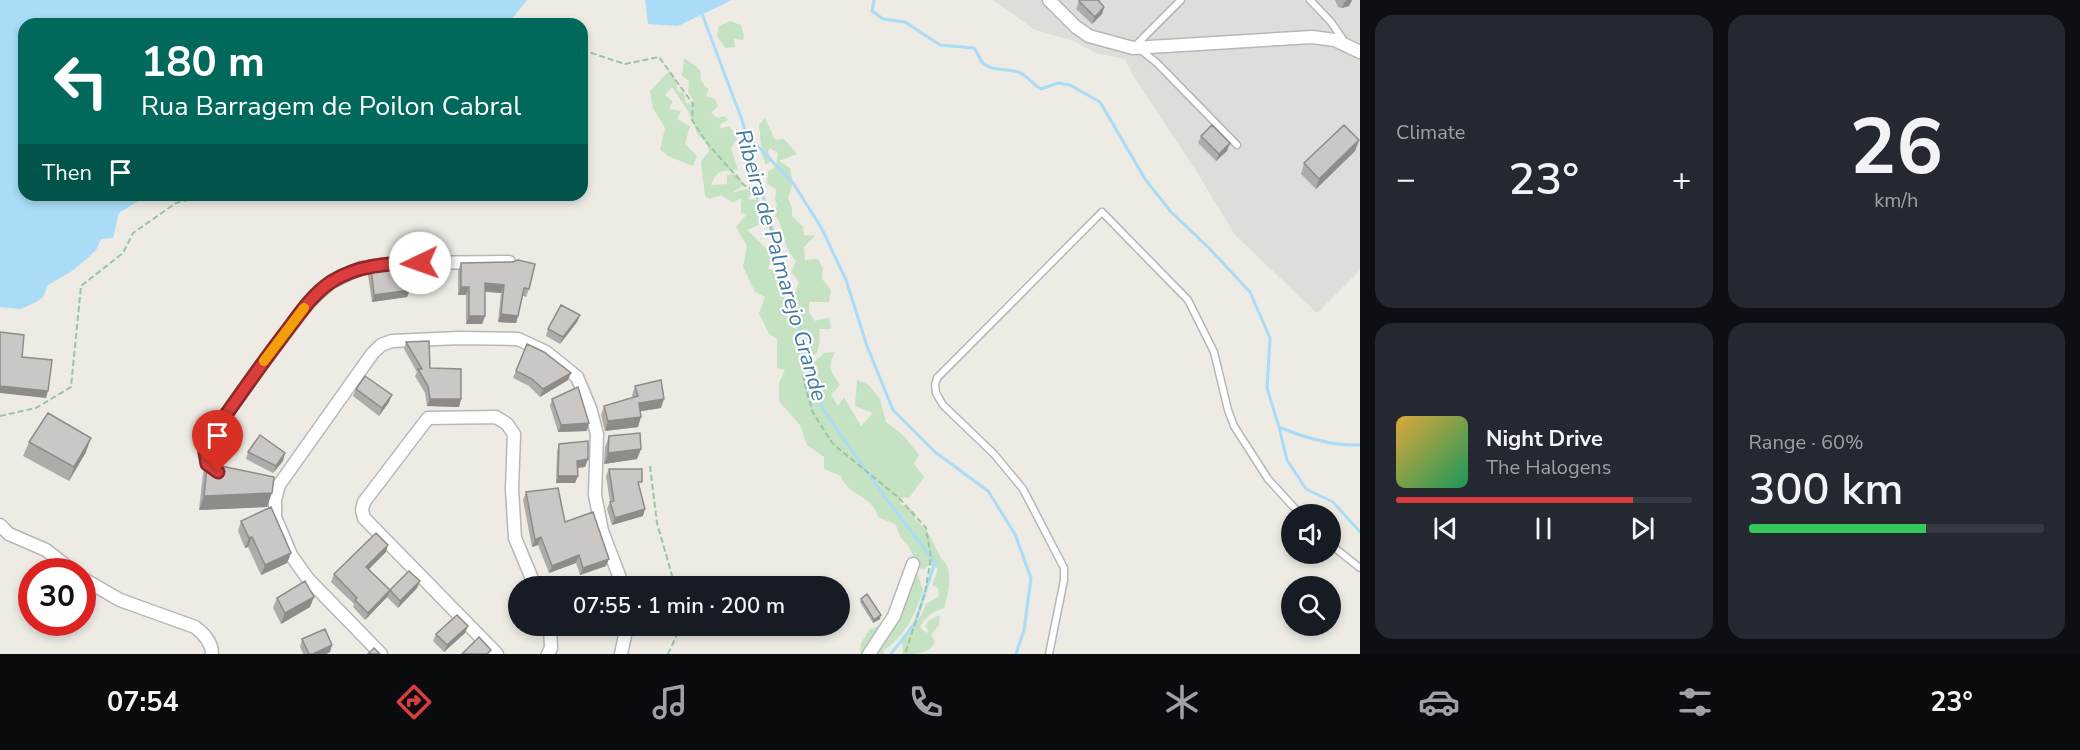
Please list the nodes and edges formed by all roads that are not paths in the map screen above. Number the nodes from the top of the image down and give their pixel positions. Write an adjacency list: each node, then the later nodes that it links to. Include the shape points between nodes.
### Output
1 (1049, 0): 5 (street, via 1089,36)
2 (1181, 0): 5 (lane)
3 (1310, 0): 4 (lane)
4 (1346, 44): 5 (street, via 1312,37); 6 (street)
5 (1133, 48): 7 (lane, via 1157,63)
6 (1360, 52)
7 (1237, 145)
8 (509, 262): 9 (street, via 397,263 361,268 331,282 309,302 204,446 207,464)
9 (228, 474)
10 (1291, 504): 27 (lane, via 1268,479 1234,426 1214,352 1188,300 1102,212 937,378 935,385 943,405 994,454 1023,489 1064,568)
11 (0, 525): 13 (street, via 9,534)
12 (1341, 553): 15 (lane)
13 (56, 558)
14 (913, 564): 26 (street, via 894,616)
15 (1360, 568)
16 (531, 576): 23 (street, via 515,538 514,434 496,417 428,418 364,502 364,518)
17 (619, 576): 22 (street, via 602,531 595,495 597,434 577,377 546,352 518,339 392,341 372,354 274,484 274,517 291,555 308,579)
18 (96, 586): 21 (street, via 120,600 195,627 204,634)
19 (550, 636): 24 (street)
20 (625, 636): 25 (street)
21 (212, 654)
22 (381, 654)
23 (497, 654)
24 (548, 654)
25 (621, 654)
26 (869, 654)
27 (1048, 654)

